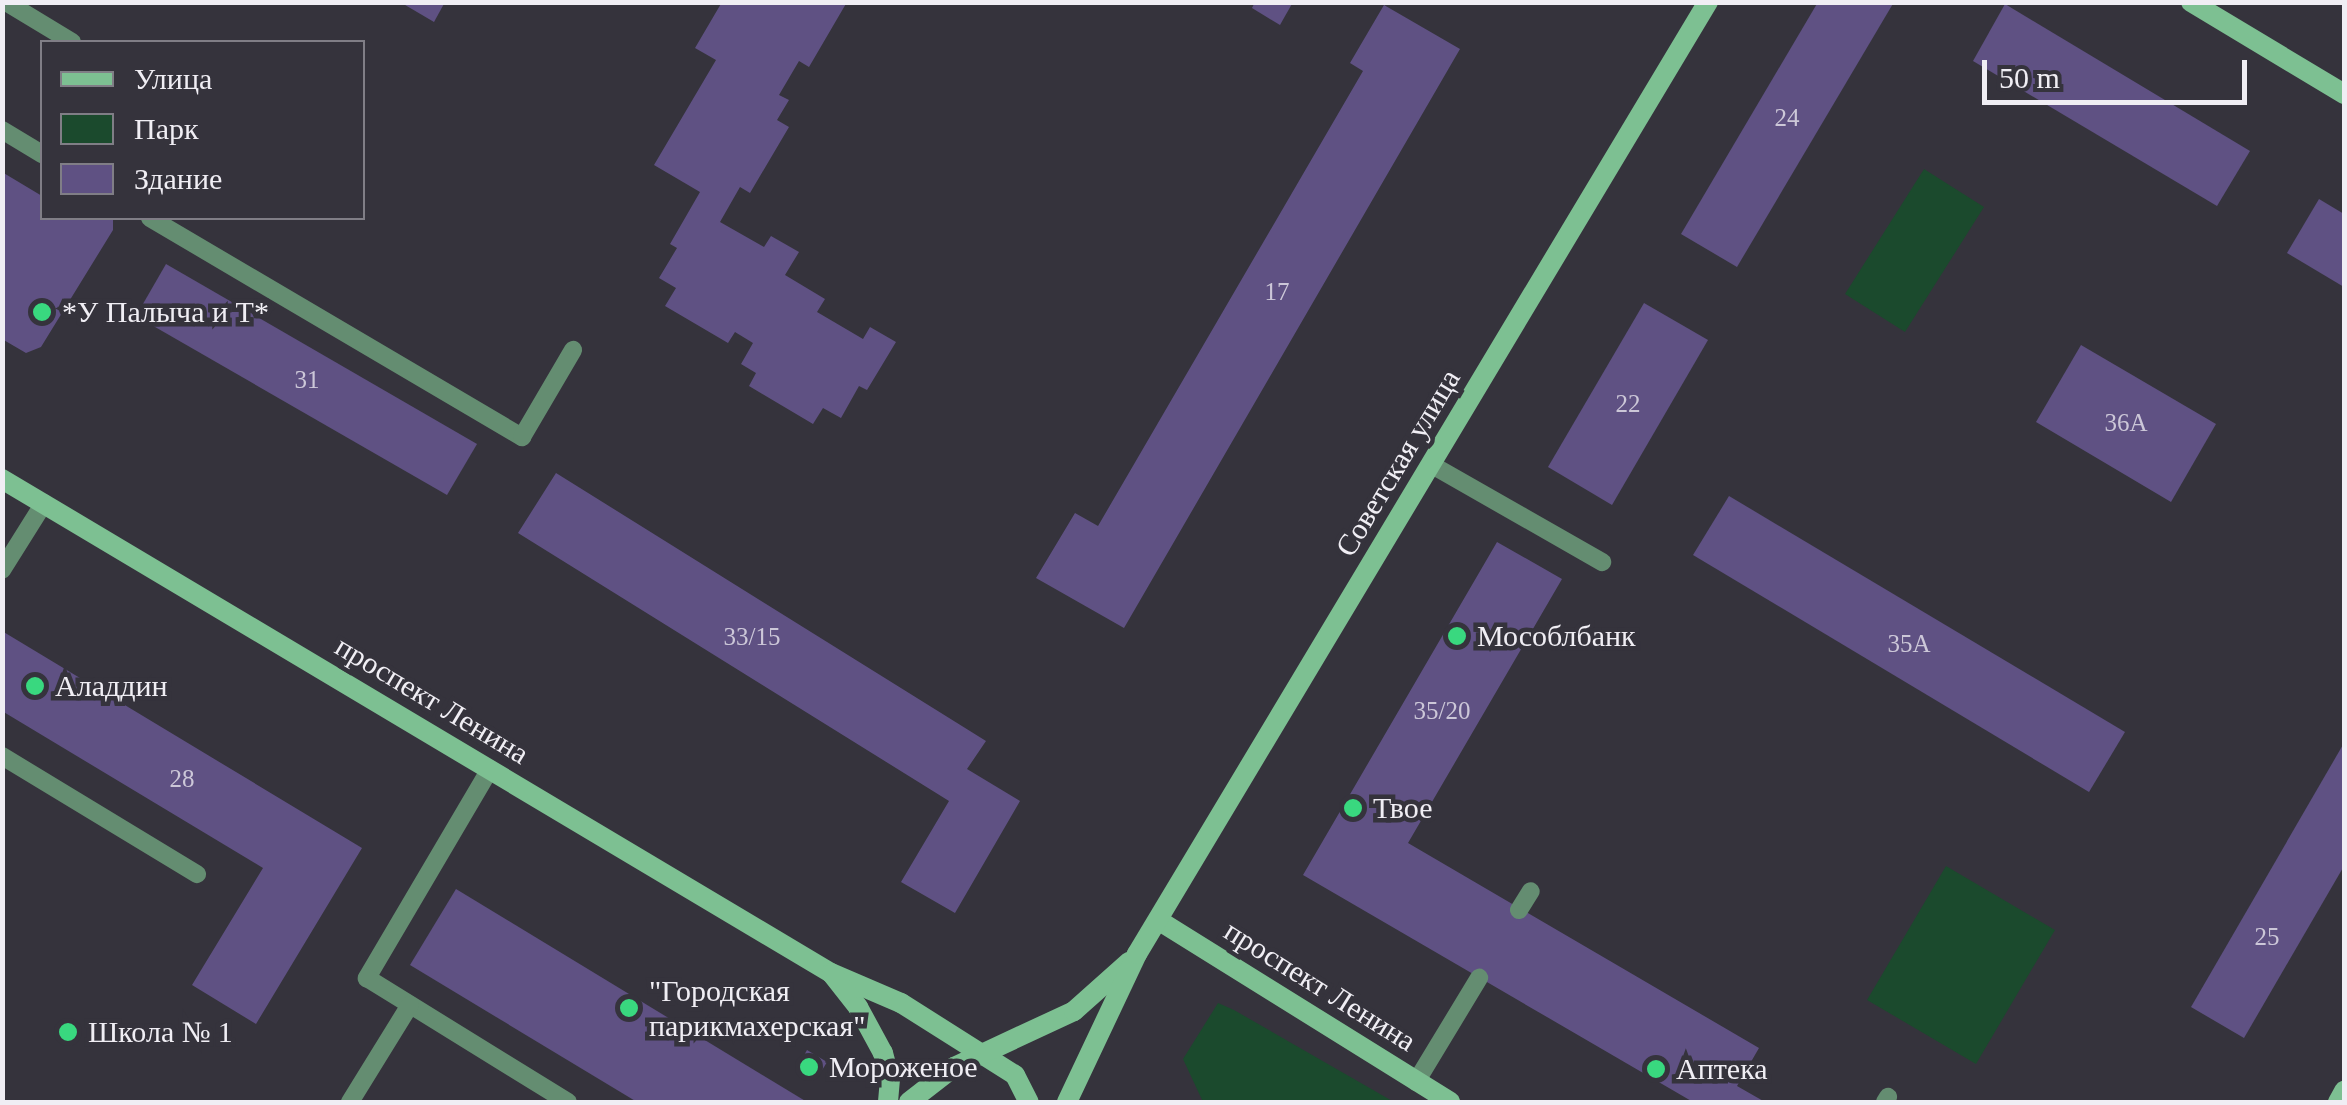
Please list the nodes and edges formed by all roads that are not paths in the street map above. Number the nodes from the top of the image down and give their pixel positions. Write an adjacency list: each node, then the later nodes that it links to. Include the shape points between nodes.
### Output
1 (6, 2): 4 (lane)
2 (1708, 2): 10 (main road, Советская улица)
3 (2192, 2): 5 (main road)
4 (69, 40)
5 (2344, 94)
6 (2, 130): 7 (lane)
7 (40, 153)
8 (153, 220): 9 (lane, via 522,436)
9 (573, 350)
10 (1432, 465): 13 (lane); 20 (main road, Советская улица)
11 (2, 479): 12 (main road, проспект Ленина)
12 (44, 504): 14 (lane); 16 (main road, проспект Ленина)
13 (1602, 562)
14 (2, 570)
15 (2, 756): 17 (lane)
16 (490, 770): 22 (main road, проспект Ленина); 24 (lane, via 366,978)
17 (197, 874)
18 (1531, 891): 19 (lane)
19 (1518, 910)
20 (1158, 920): 21 (main road, Советская улица); 26 (main road, проспект Ленина)
21 (1137, 954): 25 (main road, Советская улица, via 1074,1011); 33 (main road, Советская улица)
22 (831, 972): 25 (main road, проспект Ленина, via 902,1003); 30 (main road, проспект Ленина, via 883,1053)
23 (1479, 978): 26 (lane)
24 (410, 1004): 28 (lane); 29 (lane)
25 (984, 1054): 31 (main road, Советская улица, via 925,1085); 32 (main road, проспект Ленина, via 1014,1074)
26 (1416, 1082): 34 (main road, проспект Ленина)
27 (2344, 1091): 35 (main road)
28 (350, 1102)
29 (568, 1102)
30 (888, 1102)
31 (909, 1102)
32 (1030, 1102)
33 (1067, 1102)
34 (1450, 1102)
35 (2338, 1102)

